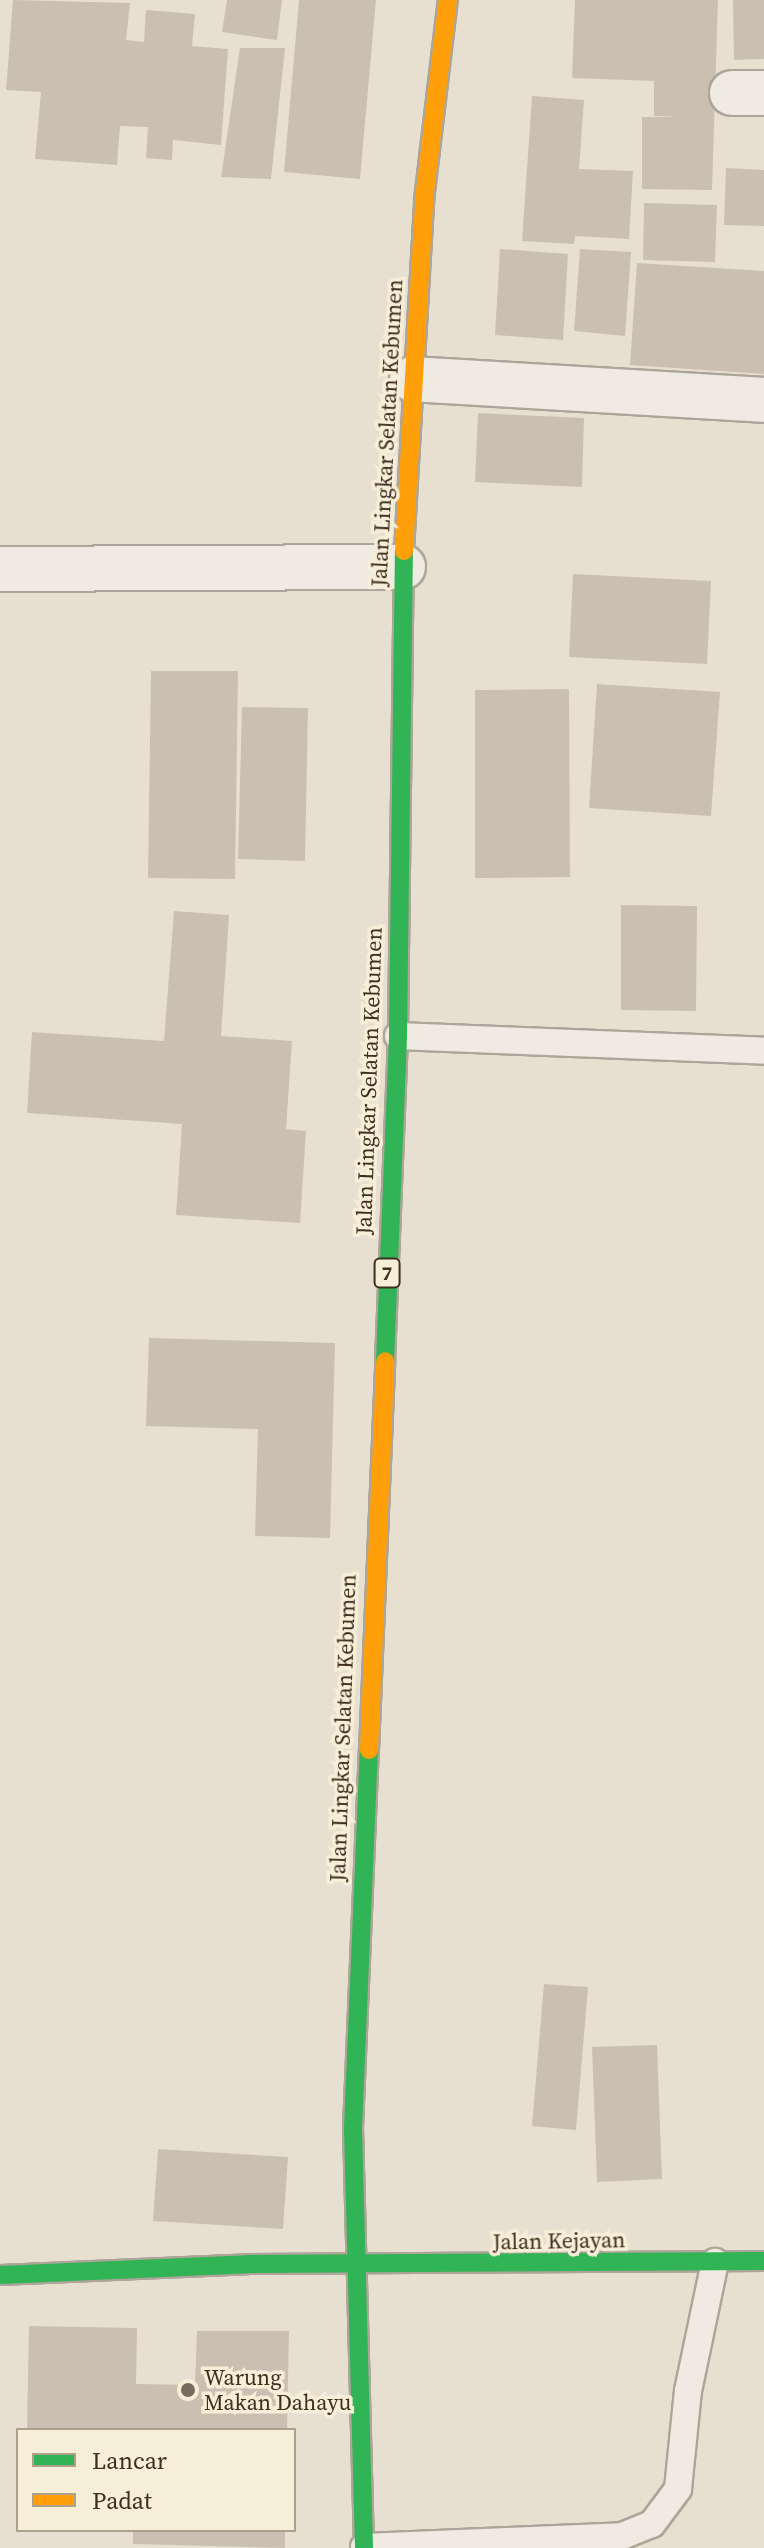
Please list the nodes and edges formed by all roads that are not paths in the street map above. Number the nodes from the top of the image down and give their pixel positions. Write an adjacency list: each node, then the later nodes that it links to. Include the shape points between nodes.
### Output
1 (448, 0): 2 (main road, Jalan Lingkar Selatan Kebumen / 7, via 424,200)
2 (412, 379): 3 (street); 4 (main road, Jalan Lingkar Selatan Kebumen / 7)
3 (764, 400)
4 (403, 567): 5 (street); 6 (main road, Jalan Lingkar Selatan Kebumen / 7)
5 (0, 569)
6 (398, 1036): 7 (lane); 10 (main road, Jalan Lingkar Selatan Kebumen / 7, via 353,2112)
7 (764, 1051)
8 (764, 2261): 9 (main road, Jalan Kejayan)
9 (715, 2262): 10 (main road, Jalan Kejayan); 12 (lane, via 688,2391 678,2489 652,2524 622,2536)
10 (356, 2266): 11 (main road, Jalan Kejayan, via 248,2264); 12 (main road, Jalan Lingkar Selatan Kebumen / 7)
11 (0, 2275)
12 (364, 2548)

